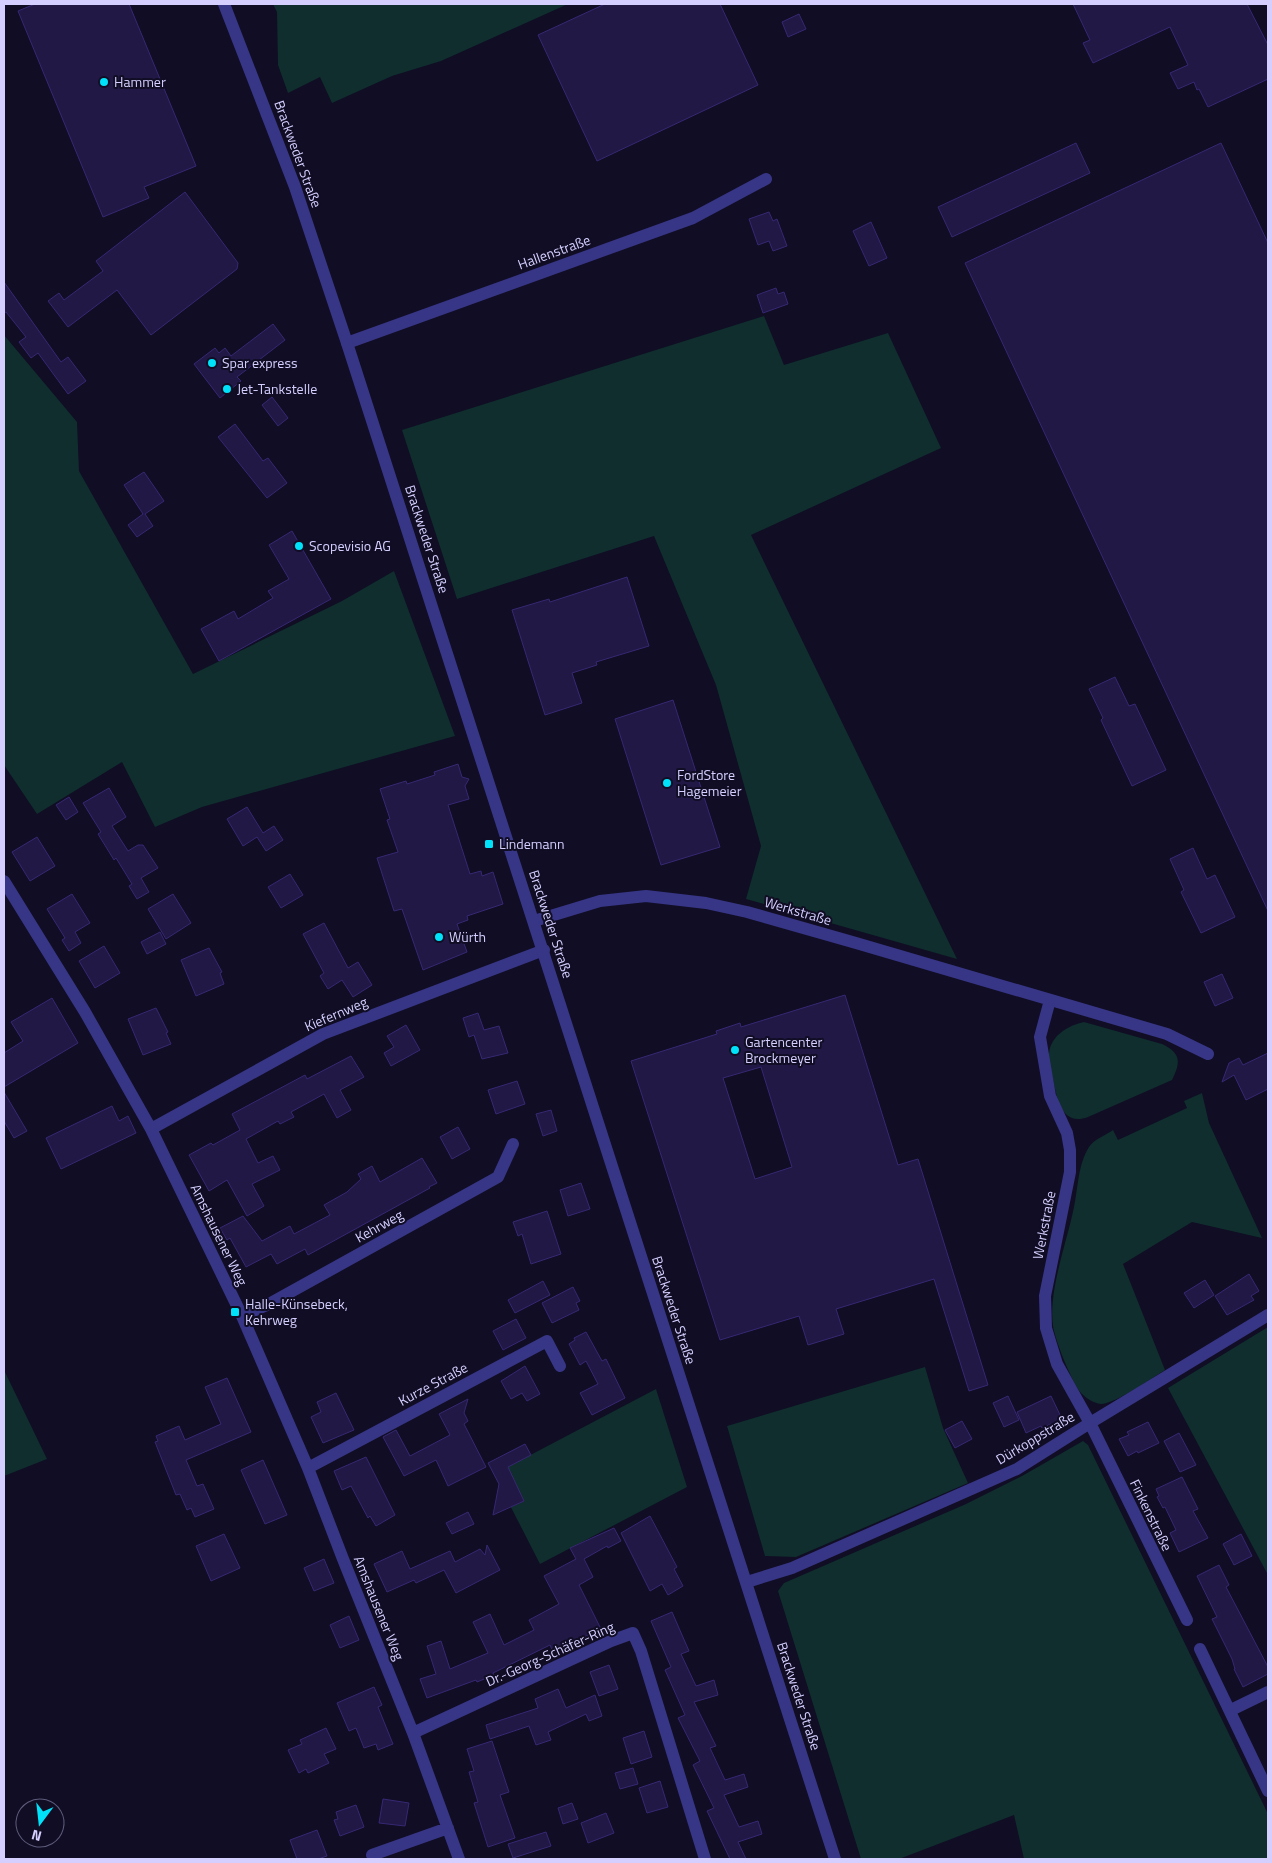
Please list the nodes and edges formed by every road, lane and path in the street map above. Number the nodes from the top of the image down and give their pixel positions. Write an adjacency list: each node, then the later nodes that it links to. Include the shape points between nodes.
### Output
1 (224, 4): 3 (street, Brackweder Straße, via 292,179)
2 (766, 179): 3 (street, Hallenstraße, via 693,218)
3 (347, 343): 5 (street, Brackweder Straße)
4 (4, 881): 9 (street, Amshausener Weg, via 85,1012)
5 (534, 921): 6 (street, Brackweder Straße); 7 (street, Werkstraße, via 600,901 646,896 706,903)
6 (544, 950): 9 (street, Kiefernweg, via 323,1034); 16 (street, Brackweder Straße)
7 (1050, 1000): 8 (street, Werkstraße, via 1167,1034); 14 (street, Werkstraße, via 1040,1037 1050,1096 1067,1133 1070,1164 1046,1296 1046,1328 1057,1364)
8 (1208, 1054)
9 (151, 1129): 12 (street, Amshausener Weg)
10 (513, 1144): 12 (street, Kehrweg, via 498,1177)
11 (1268, 1315): 14 (street, Dürkoppstraße)
12 (242, 1316): 15 (street, Amshausener Weg)
13 (560, 1366): 15 (street, Kurze Straße, via 547,1341)
14 (1090, 1423): 16 (street, Dürkoppstraße, via 1017,1469 792,1568); 17 (street, Finkenstraße)
15 (308, 1468): 21 (street, Amshausener Weg)
16 (747, 1582): 27 (street, Brackweder Straße)
17 (1187, 1620)
18 (1200, 1649): 20 (street)
19 (1268, 1692): 20 (street)
20 (1231, 1710): 22 (street)
21 (413, 1733): 23 (street); 26 (street, Dr.-Georg-Schäfer-Ring, via 633,1633)
22 (1268, 1791)
23 (448, 1828): 24 (street); 25 (street)
24 (372, 1855)
25 (459, 1859)
26 (705, 1859)
27 (835, 1859)

